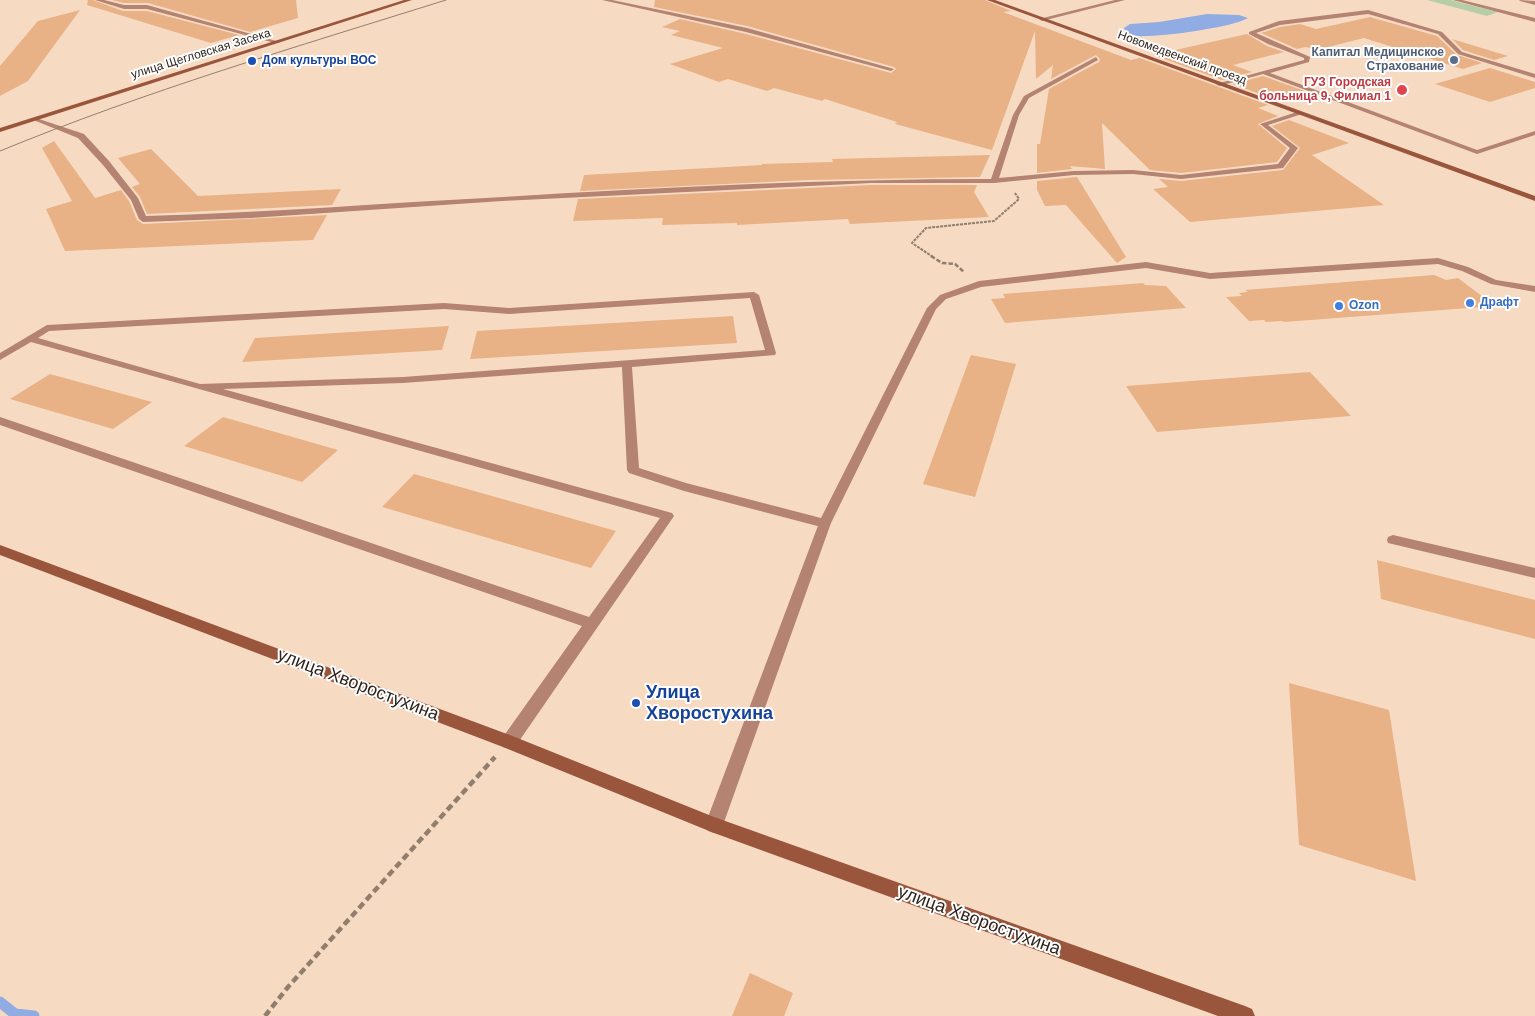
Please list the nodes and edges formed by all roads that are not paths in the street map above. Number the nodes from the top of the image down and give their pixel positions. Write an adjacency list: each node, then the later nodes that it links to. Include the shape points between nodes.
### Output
1 (99, 0): 11 (street, via 124,7 147,7)
2 (408, 0): 11 (street, улица Щегловская Засека)
3 (605, 0): 13 (street, via 747,30)
4 (990, 0): 9 (street, Новомедвенский проезд)
5 (1122, 0): 9 (street)
6 (1456, 0): 10 (street)
7 (1522, 0): 8 (street)
8 (1535, 3)
9 (1042, 19): 16 (street, Новомедвенский проезд)
10 (1535, 20)
11 (277, 42): 18 (street, улица Щегловская Засека)
12 (1096, 59): 21 (street, via 1026,97 1016,115)
13 (891, 69)
14 (1262, 72): 15 (street, via 1306,61 1307,56 1251,33 1279,23 1368,12 1440,34 1460,53); 16 (street); 20 (street, via 1477,152)
15 (1535, 76)
16 (1219, 84): 17 (street, Новомедвенский проезд)
17 (1300, 113): 21 (street, via 1263,124 1294,148 1280,166 1180,177 1133,172 1074,173); 22 (street, Новомедвенский проезд)
18 (34, 118): 19 (street, улица Щегловская Засека); 21 (street, via 81,136 135,200 143,219 251,216 502,199 852,182)
19 (0, 130)
20 (1535, 133)
21 (994, 181)
22 (1535, 199)
23 (1535, 290): 29 (street, via 1494,282 1438,261 1210,276 1146,265 979,284 943,297 932,308)
24 (30, 339): 25 (street); 26 (street, via 48,328 444,306 509,311 754,295 771,353); 27 (street)
25 (0, 357)
26 (627, 364): 27 (street, via 403,380); 29 (street, via 633,470 684,487)
27 (200, 386): 33 (street, via 668,516)
28 (0, 421): 33 (street)
29 (825, 523): 35 (street)
30 (1393, 540): 32 (street)
31 (0, 550): 34 (street, улица Хворостухина)
32 (1535, 572)
33 (592, 624): 34 (street)
34 (509, 742): 35 (street, улица Хворостухина)
35 (714, 826): 36 (street, улица Хворостухина)
36 (1245, 1016)

